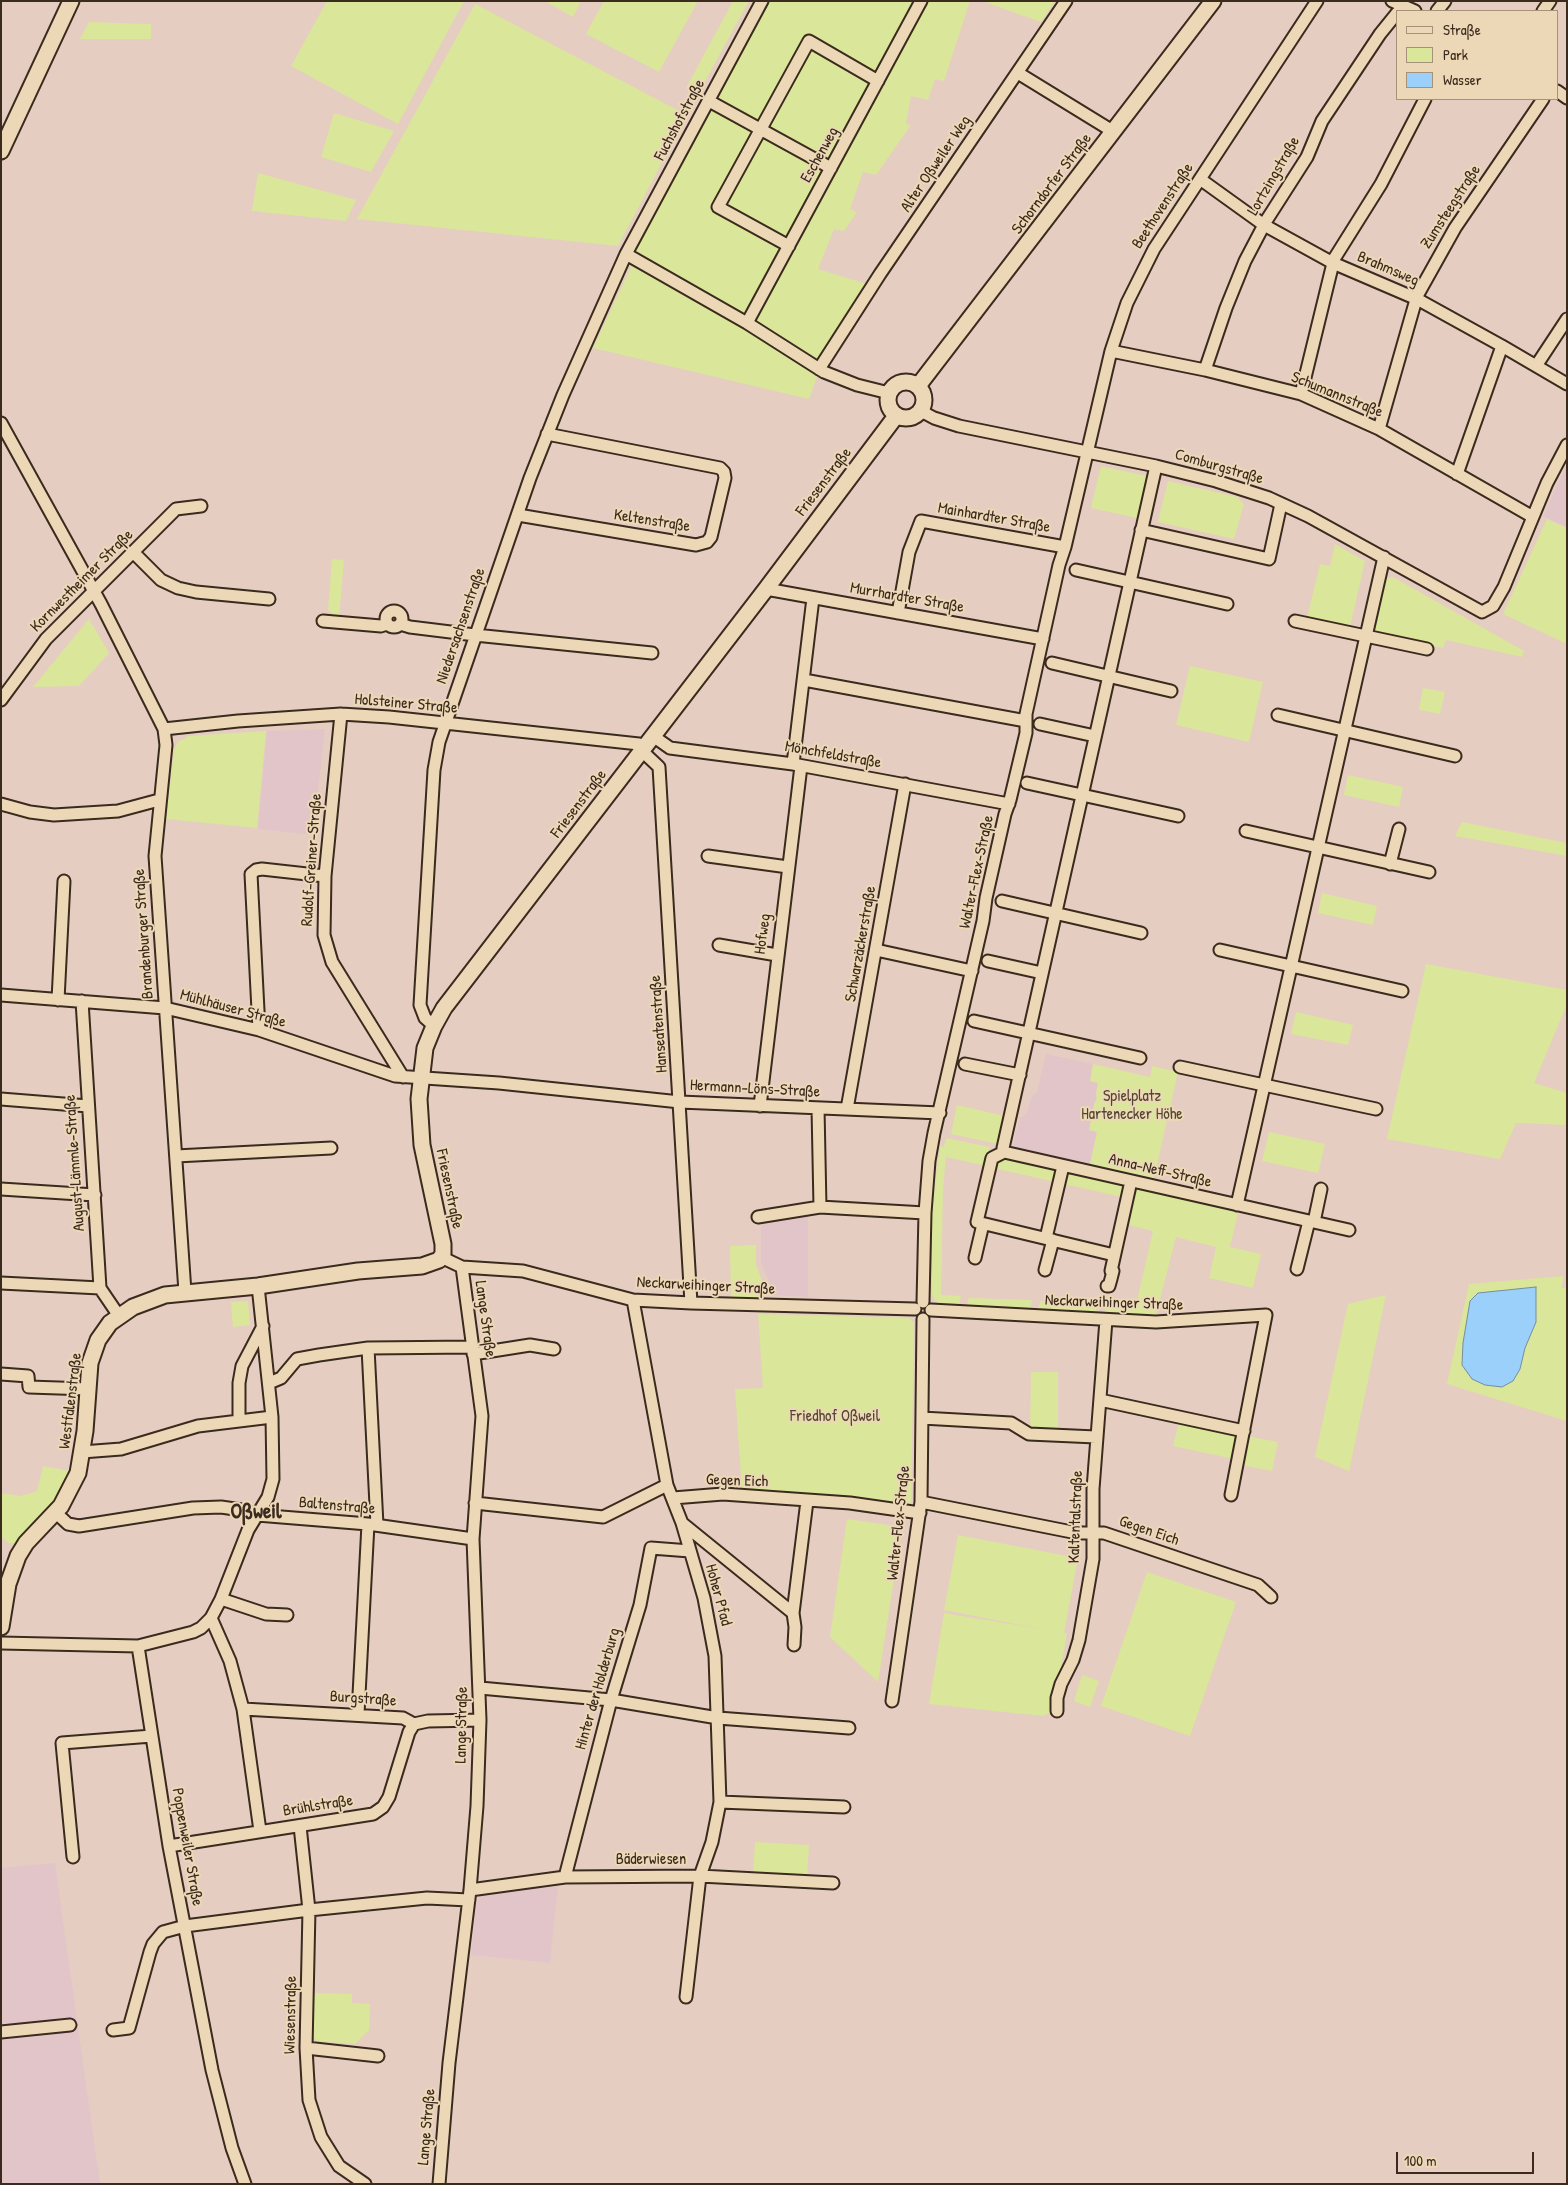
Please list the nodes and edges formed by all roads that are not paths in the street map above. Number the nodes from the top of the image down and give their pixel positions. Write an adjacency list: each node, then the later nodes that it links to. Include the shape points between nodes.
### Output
1 (71, 1): 15 (main road)
2 (762, 1): 12 (street, Fuchshofstraße)
3 (922, 1): 9 (street, Eschenweg)
4 (1066, 1): 8 (street, Alter Oßweiler Weg)
5 (1213, 1): 14 (main road, Schorndorfer Straße)
6 (1317, 1): 17 (street, Beethovenstraße)
7 (1397, 8): 18 (street, Lortzingstraße, via 1322,121 1308,157)
8 (1018, 72): 14 (street); 29 (street, Alter Oßweiler Weg, via 880,274)
9 (878, 81): 13 (street, via 809,41); 16 (street, Eschenweg)
10 (1424, 100): 21 (street, via 1381,184)
11 (1543, 100): 22 (street, Zumsteegstraße, via 1435,261)
12 (708, 101): 13 (street); 20 (street, Fuchshofstraße)
13 (761, 130): 16 (street); 19 (street, via 718,207)
14 (1114, 132): 31 (main road, Schorndorfer Straße)
15 (1, 150)
16 (831, 168): 19 (street, Eschenweg)
17 (1200, 179): 18 (street, Brahmsweg); 26 (street, Beethovenstraße, via 1140,275)
18 (1264, 225): 21 (street, Brahmsweg); 28 (street, Lortzingstraße, via 1245,261)
19 (788, 246): 24 (street, Eschenweg)
20 (626, 254): 24 (street); 38 (street, Niedersachsenstraße)
21 (1333, 263): 22 (street, Brahmsweg); 33 (street)
22 (1417, 299): 25 (street, Brahmsweg); 37 (street, Zumsteegstraße)
23 (1567, 319): 27 (street)
24 (747, 323): 29 (street)
25 (1502, 346): 27 (street, Brahmsweg); 42 (street)
26 (1110, 350): 28 (street, Schumannstraße); 40 (street, Beethovenstraße)
27 (1536, 366): 30 (street, Brahmsweg)
28 (1205, 370): 33 (street, Schumannstraße)
29 (822, 371): 32 (street, via 857,386)
30 (1567, 384)
31 (918, 386): 32 (main road, via 910,382 900,383); 34 (main road, via 925,397)
32 (890, 393): 35 (main road, via 888,404)
33 (1302, 394): 37 (street, Schumannstraße)
34 (921, 411): 35 (main road, via 911,418); 40 (street, Comburgstraße, via 959,426)
35 (896, 416): 53 (main road, Friesenstraße)
36 (1, 423): 54 (street, Brandenburger Straße)
37 (1379, 429): 42 (street, Schumannstraße)
38 (547, 434): 45 (street, Niedersachsenstraße); 45 (street, Keltenstraße, via 720,468 725,478 711,537 707,542 696,545)
39 (1567, 445): 46 (street)
40 (1087, 452): 41 (street, Comburgstraße); 48 (street, Walter-Flex-Straße)
41 (1156, 466): 43 (street, Comburgstraße, via 1216,480); 47 (street)
42 (1457, 474): 46 (street, Schumannstraße)
43 (1281, 504): 47 (street, via 1269,559); 50 (street, Comburgstraße)
44 (201, 506): 49 (street, Kornwestheimer Straße, via 176,509)
45 (518, 515): 61 (street, Niedersachsenstraße)
46 (1533, 517): 50 (street, Comburgstraße, via 1504,587 1493,606 1486,611)
47 (1141, 530): 52 (street)
48 (1065, 547): 58 (street, Mainhardter Straße, via 921,521 909,552); 63 (street, Walter-Flex-Straße)
49 (133, 552): 54 (street, Kornwestheimer Straße); 56 (street, via 161,580 178,588)
50 (1384, 557): 62 (street)
51 (1076, 570): 52 (street)
52 (1130, 582): 57 (street); 67 (street)
53 (766, 589): 55 (street, Murrhardter Straße); 79 (main road, Friesenstraße)
54 (94, 590): 70 (street, Kornwestheimer Straße, via 46,639); 76 (street, Brandenburger Straße)
55 (813, 598): 58 (street, Murrhardter Straße); 68 (street, Hofweg)
56 (269, 599)
57 (1227, 604)
58 (898, 612): 63 (street, Murrhardter Straße)
59 (1295, 620): 62 (street)
60 (322, 621): 61 (street, via 393,627 400,624)
61 (475, 635): 65 (street); 74 (street, Niedersachsenstraße)
62 (1365, 635): 64 (street); 77 (street)
63 (1043, 639): 73 (street, Walter-Flex-Straße)
64 (1427, 649)
65 (652, 653)
66 (1052, 663): 67 (street)
67 (1109, 677): 69 (street); 78 (street)
68 (804, 680): 73 (street); 81 (street, Hofweg)
69 (1171, 691)
70 (1, 700)
71 (341, 714): 74 (street, Holsteiner Straße); 76 (street, Holsteiner Straße, via 238,720); 96 (street, Rudolf-Greiner-Straße)
72 (1278, 715): 77 (street)
73 (1026, 721): 87 (street, Walter-Flex-Straße)
74 (445, 723): 79 (street, Holsteiner Straße); 115 (street, Niedersachsenstraße, via 435,768 420,1005 425,1018)
75 (1040, 724): 78 (street)
76 (164, 729): 85 (street, Brandenburger Straße, via 166,745)
77 (1344, 730): 80 (street); 91 (street)
78 (1095, 736): 84 (street)
79 (646, 745): 81 (street, Mönchfeldstraße); 115 (main road, Friesenstraße, via 444,1008); 126 (street, Hanseatenstraße, via 659,766)
80 (1455, 756)
81 (797, 765): 83 (street, Mönchfeldstraße); 94 (street, Hofweg)
82 (1027, 783): 84 (street)
83 (906, 784): 87 (street, Mönchfeldstraße); 102 (street, Schwarzäckerstraße)
84 (1082, 796): 88 (street); 99 (street)
85 (159, 800): 86 (street, via 118,811 54,815); 113 (street, Brandenburger Straße, via 155,856)
86 (1, 804)
87 (1009, 804): 107 (street, Walter-Flex-Straße)
88 (1178, 816)
89 (1398, 829): 93 (street)
90 (1246, 831): 91 (street)
91 (1317, 847): 93 (street); 106 (street)
92 (708, 856): 94 (street)
93 (1390, 864): 95 (street)
94 (788, 868): 104 (street, Hofweg)
95 (1429, 872)
96 (325, 876): 116 (street, via 262,870 251,874); 122 (street, Rudolf-Greiner-Straße, via 324,935 332,962)
97 (64, 881): 111 (street)
98 (1002, 901): 99 (street)
99 (1055, 914): 100 (street); 108 (street)
100 (1141, 933)
101 (719, 945): 104 (street)
102 (876, 950): 107 (street); 130 (street, Schwarzäckerstraße)
103 (1220, 950): 106 (street)
104 (777, 955): 128 (street, Hofweg)
105 (988, 961): 108 (street)
106 (1290, 966): 109 (street); 124 (street)
107 (972, 971): 132 (street, Walter-Flex-Straße)
108 (1042, 973): 117 (street)
109 (1402, 991)
110 (1, 995): 111 (street, Mühlhäuser Straße)
111 (58, 1000): 112 (street, Mühlhäuser Straße)
112 (82, 1002): 113 (street, Mühlhäuser Straße); 127 (street, August-Lämmle-Straße)
113 (166, 1008): 116 (street, Mühlhäuser Straße); 135 (street, Brandenburger Straße)
114 (974, 1021): 117 (street)
115 (434, 1026): 123 (main road, Friesenstraße, via 425,1048)
116 (259, 1030): 122 (street, Mühlhäuser Straße)
117 (1029, 1033): 118 (street); 121 (street)
118 (1140, 1058)
119 (965, 1064): 121 (street)
120 (1180, 1066): 124 (street)
121 (1020, 1075): 134 (street)
122 (404, 1077): 123 (street, Mühlhäuser Straße)
123 (420, 1077): 126 (street, Hermann-Löns-Straße); 150 (main road, Friesenstraße, via 422,1145 443,1244)
124 (1264, 1084): 131 (street); 141 (street)
125 (1, 1099): 127 (street)
126 (680, 1102): 128 (street, Hermann-Löns-Straße); 161 (street, Hanseatenstraße)
127 (88, 1106): 140 (street, August-Lämmle-Straße)
128 (760, 1106): 129 (street, Hermann-Löns-Straße)
129 (818, 1108): 130 (street, Hermann-Löns-Straße); 142 (street)
130 (847, 1109): 132 (street, Hermann-Löns-Straße)
131 (1376, 1109)
132 (940, 1113): 143 (street, Walter-Flex-Straße, via 930,1154)
133 (331, 1148): 135 (street)
134 (1004, 1152): 136 (street, Anna-Neff-Straße); 146 (street, via 992,1158 977,1222)
135 (176, 1156): 159 (street, Brandenburger Straße)
136 (1063, 1166): 137 (street, Anna-Neff-Straße); 148 (street)
137 (1131, 1181): 141 (street, Anna-Neff-Straße); 149 (street)
138 (1, 1189): 140 (street)
139 (1321, 1189): 145 (street)
140 (95, 1194): 158 (street, August-Lämmle-Straße)
141 (1237, 1205): 145 (street, Anna-Neff-Straße)
142 (820, 1207): 143 (street); 144 (street)
143 (925, 1214): 162 (street, Walter-Flex-Straße)
144 (758, 1217)
145 (1311, 1222): 147 (street, Anna-Neff-Straße); 153 (street)
146 (984, 1224): 148 (street); 151 (street)
147 (1349, 1230)
148 (1050, 1239): 149 (street); 154 (street)
149 (1114, 1254): 157 (street)
150 (441, 1257): 152 (street, Neckarweihinger Straße); 156 (main road, Westfalenstraße, via 435,1263 422,1266 358,1271)
151 (975, 1258)
152 (462, 1267): 160 (street, Neckarweihinger Straße, via 523,1271); 168 (street, Lange Straße)
153 (1298, 1269)
154 (1045, 1270)
155 (1, 1282): 158 (street)
156 (258, 1286): 159 (main road, Westfalenstraße); 165 (street)
157 (1107, 1286)
158 (100, 1288): 163 (street)
159 (185, 1292): 163 (main road, Westfalenstraße, via 160,1296)
160 (634, 1300): 161 (street, Neckarweihinger Straße); 179 (street, Hoher Pfad)
161 (691, 1303): 162 (street, Neckarweihinger Straße)
162 (923, 1310): 164 (street, Neckarweihinger Straße); 174 (street, Walter-Flex-Straße)
163 (119, 1316): 171 (main road, Westfalenstraße, via 98,1340 90,1363)
164 (1106, 1320): 172 (street, Kaltentalstraße); 176 (street, Neckarweihinger Straße, via 1156,1322 1266,1316)
165 (263, 1326): 170 (street); 175 (street, via 242,1366)
166 (368, 1348): 168 (street); 170 (street, via 297,1359 281,1378); 188 (street)
167 (554, 1349): 168 (street, via 530,1345)
168 (472, 1351): 183 (street, Lange Straße, via 482,1416)
169 (1, 1374): 171 (street, via 28,1376 29,1387)
170 (269, 1383): 173 (street)
171 (88, 1389): 178 (main road, Westfalenstraße)
172 (1100, 1400): 176 (street); 177 (street, Kaltentalstraße)
173 (272, 1417): 175 (street); 186 (street, via 273,1479 268,1497)
174 (922, 1418): 177 (street, via 1011,1422 1029,1434); 184 (street, Walter-Flex-Straße)
175 (239, 1420): 178 (street, via 198,1426 121,1449)
176 (1244, 1431): 180 (street)
177 (1096, 1437): 189 (street, Kaltentalstraße)
178 (82, 1452): 185 (main road, Westfalenstraße, via 70,1492)
179 (667, 1485): 181 (street, Hoher Pfad); 183 (street, via 604,1517)
180 (1231, 1496)
181 (673, 1498): 182 (street, Gegen Eich, via 723,1494); 187 (street, Hoher Pfad)
182 (807, 1501): 184 (street, Gegen Eich); 194 (street)
183 (476, 1503): 190 (street, Lange Straße)
184 (920, 1508): 189 (street, Gegen Eich); 203 (street, Walter-Flex-Straße)
185 (55, 1512): 186 (street, Baltenstraße, via 68,1524 79,1526 199,1507 229,1508); 197 (main road, Westfalenstraße, via 18,1556 8,1584)
186 (257, 1515): 188 (street, Baltenstraße); 193 (street, via 243,1541)
187 (682, 1523): 191 (street, Hoher Pfad); 194 (street)
188 (373, 1525): 190 (street, Baltenstraße); 206 (street)
189 (1092, 1533): 192 (street, Gegen Eich, via 1104,1533 1258,1585); 205 (street, Kaltentalstraße, via 1093,1558 1079,1640 1057,1698)
190 (473, 1539): 201 (street, Lange Straße)
191 (690, 1551): 202 (street, Hinter der Holderburg, via 651,1548 640,1606); 207 (street, Hoher Pfad, via 711,1626)
192 (1271, 1597)
193 (221, 1599): 195 (street, via 266,1614); 196 (street)
194 (793, 1613): 199 (street)
195 (287, 1615)
196 (212, 1618): 200 (street, via 193,1632); 204 (street, via 230,1661)
197 (1, 1627)
198 (1, 1643): 200 (street)
199 (794, 1645)
200 (138, 1646): 211 (street, Poppenweiler Straße)
201 (480, 1688): 202 (street); 208 (street, Lange Straße)
202 (611, 1700): 207 (street); 219 (street, Hinter der Holderburg)
203 (892, 1700)
204 (243, 1709): 206 (street, Burgstraße); 215 (street)
205 (1057, 1711)
206 (358, 1714): 209 (street, Burgstraße, via 403,1718)
207 (718, 1718): 210 (street); 212 (street, Hoher Pfad)
208 (480, 1720): 209 (street, Burgstraße); 221 (street, Lange Straße)
209 (414, 1724): 214 (street, Brühlstraße, via 383,1807 372,1814)
210 (849, 1728)
211 (152, 1736): 216 (street, Poppenweiler Straße); 217 (street, via 62,1743)
212 (720, 1802): 213 (street); 218 (street, Hoher Pfad, via 712,1842)
213 (844, 1807)
214 (300, 1826): 215 (street, Brühlstraße); 222 (street, Wiesenstraße)
215 (260, 1831): 216 (street, Brühlstraße)
216 (169, 1846): 223 (street, Poppenweiler Straße)
217 (73, 1857)
218 (700, 1876): 219 (street, Bäderwiesen); 220 (street, Bäderwiesen); 224 (street, Hoher Pfad)
219 (565, 1877): 221 (street, Bäderwiesen)
220 (833, 1883)
221 (469, 1895): 222 (street, Bäderwiesen); 232 (street, Lange Straße, via 449,2063)
222 (309, 1910): 223 (street, Bäderwiesen); 228 (street, Wiesenstraße)
223 (185, 1926): 226 (street, Bäderwiesen, via 163,1932 158,1937 150,1952 129,2028); 230 (street, Poppenweiler Straße, via 214,2078)
224 (686, 1997)
225 (70, 2026): 227 (street)
226 (113, 2030)
227 (1, 2032)
228 (306, 2048): 229 (street); 231 (street, Wiesenstraße, via 309,2100 321,2137 339,2166)
229 (378, 2056)
230 (245, 2184)
231 (365, 2184)
232 (439, 2184)

